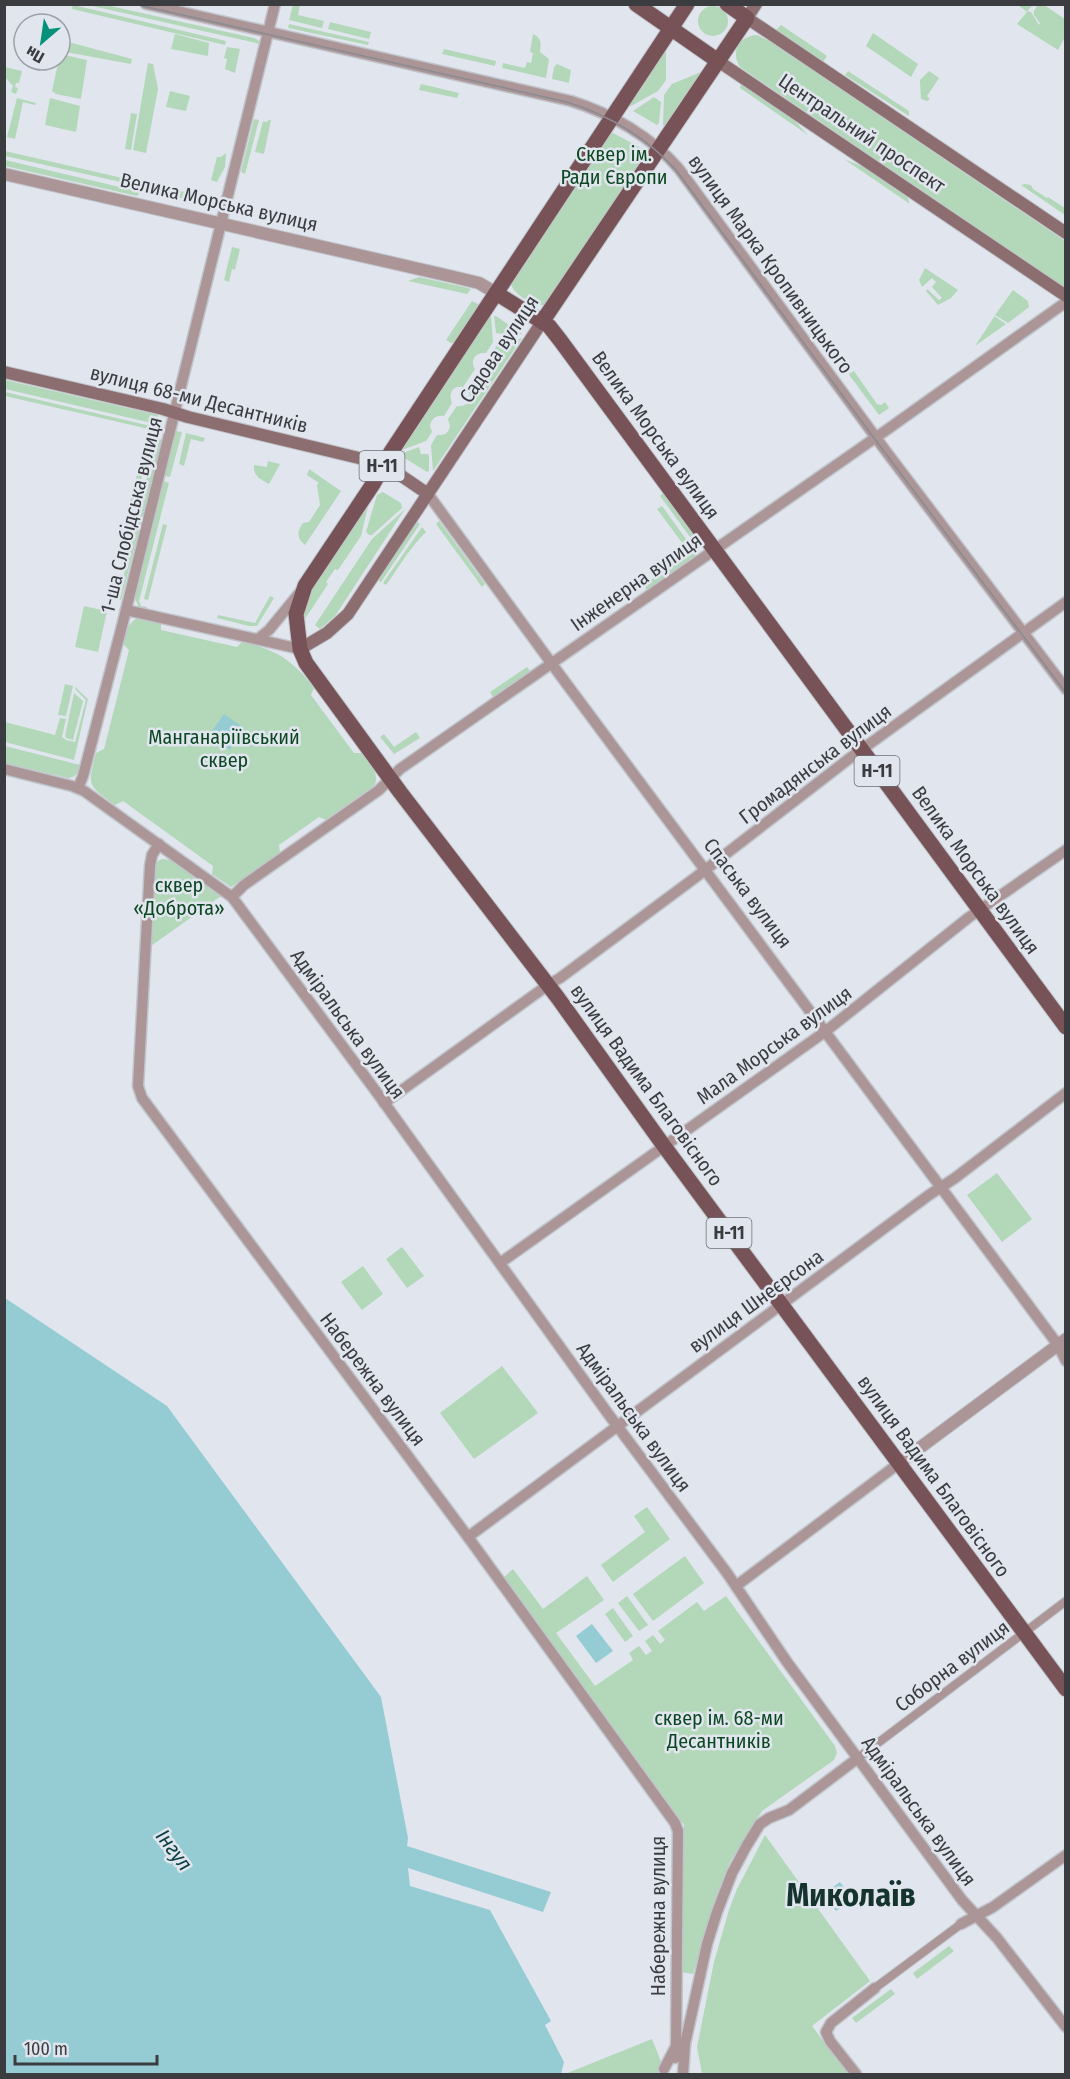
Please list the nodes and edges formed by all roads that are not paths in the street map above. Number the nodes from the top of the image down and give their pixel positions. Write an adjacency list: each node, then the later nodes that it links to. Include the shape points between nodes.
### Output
1 (146, 4): 9 (street, вулиця Марка Кропивницького)
2 (275, 4): 9 (street, 1-ша Слобідська вулиця)
3 (636, 4): 8 (main road, Центральний проспект)
4 (687, 4): 8 (main road, Садова вулиця)
5 (727, 4): 7 (main road, Центральний проспект)
6 (756, 4): 7 (main road, Садова вулиця)
7 (747, 18): 10 (main road, Садова вулиця); 15 (main road, Центральний проспект)
8 (671, 28): 10 (main road, Центральний проспект); 11 (main road, Садова вулиця / Н-11)
9 (269, 32): 11 (street, вулиця Марка Кропивницького, via 582,104); 14 (street, 1-ша Слобідська вулиця)
10 (718, 61): 12 (main road, Садова вулиця); 17 (main road, Центральний проспект)
11 (611, 118): 12 (street, вулиця Марка Кропивницького); 16 (main road, Садова вулиця / Н-11)
12 (660, 149): 19 (main road, Садова вулиця); 22 (street, вулиця Марка Кропивницького, via 679,169)
13 (4, 174): 14 (street, Велика Морська вулиця)
14 (222, 224): 16 (street, Велика Морська вулиця, via 462,279); 21 (street, 1-ша Слобідська вулиця)
15 (1065, 233)
16 (496, 293): 19 (main road, Велика Морська вулиця); 23 (main road, Садова вулиця / Н-11)
17 (1065, 296)
18 (1065, 302): 22 (street, Інженерна вулиця)
19 (542, 322): 24 (main road, Садова вулиця); 25 (main road, Велика Морська вулиця / Н-11, via 560,340)
20 (4, 372): 21 (main road, вулиця 68-ми Десантників)
21 (174, 412): 23 (main road, вулиця 68-ми Десантників); 28 (street, 1-ша Слобідська вулиця)
22 (876, 437): 25 (street, Інженерна вулиця); 29 (street, вулиця Марка Кропивницького)
23 (384, 464): 24 (main road, Спаська вулиця); 26 (main road, Садова вулиця / Н-11)
24 (428, 494): 31 (main road, Садова вулиця, via 348,614); 32 (street, Спаська вулиця)
25 (715, 550): 32 (street, Інженерна вулиця); 34 (main road, Велика Морська вулиця / Н-11)
26 (305, 586): 30 (street, Садова вулиця); 31 (main road, Садова вулиця / Н-11, via 296,614)
27 (1065, 602): 29 (street, Громадянська вулиця)
28 (126, 610): 30 (street); 37 (street, 1-ша Слобідська вулиця)
29 (1024, 633): 33 (street, вулиця Марка Кропивницького); 34 (street, Громадянська вулиця)
30 (258, 639): 31 (street)
31 (300, 649): 36 (main road, вулиця Вадима Благовісного / Н-11, via 306,663)
32 (552, 663): 36 (street, Інженерна вулиця); 40 (street, Спаська вулиця)
33 (1065, 689)
34 (862, 750): 40 (street, Громадянська вулиця); 42 (main road, Велика Морська вулиця / Н-11)
35 (4, 769): 37 (street)
36 (391, 778): 41 (street, Інженерна вулиця); 43 (main road, вулиця Вадима Благовісного / Н-11)
37 (78, 788): 38 (street)
38 (159, 844): 41 (street, Адміральська вулиця); 56 (street, Набережна вулиця, via 150,866 138,1086 142,1098)
39 (1065, 850): 42 (street, Мала Морська вулиця)
40 (706, 869): 43 (street, Громадянська вулиця); 45 (street, Спаська вулиця)
41 (232, 897): 47 (street, Адміральська вулиця)
42 (979, 910): 44 (main road, Велика Морська вулиця / Н-11); 45 (street, Мала Морська вулиця)
43 (548, 985): 47 (street, Громадянська вулиця); 48 (main road, вулиця Вадима Благовісного / Н-11)
44 (1065, 1027)
45 (826, 1031): 48 (street, Мала Морська вулиця); 49 (street, Спаська вулиця)
46 (1065, 1093): 49 (street, вулиця Шнеєрсона)
47 (384, 1103): 50 (street, Адміральська вулиця)
48 (664, 1146): 50 (street, Мала Морська вулиця); 51 (main road, вулиця Вадима Благовісного / Н-11)
49 (940, 1188): 51 (street, вулиця Шнеєрсона); 52 (street, Спаська вулиця)
50 (500, 1263): 54 (street, Адміральська вулиця)
51 (782, 1304): 54 (street, вулиця Шнеєрсона); 55 (main road, вулиця Вадима Благовісного / Н-11)
52 (1062, 1342): 53 (street, Спаська вулиця); 55 (street)
53 (1065, 1361)
54 (617, 1426): 56 (street, вулиця Шнеєрсона); 57 (street, Адміральська вулиця)
55 (898, 1464): 57 (street); 59 (main road, вулиця Вадима Благовісного / Н-11)
56 (468, 1537): 68 (street, Набережна вулиця, via 678,1831 675,2046)
57 (736, 1586): 61 (street, Адміральська вулиця)
58 (1065, 1601): 59 (street, Соборна вулиця)
59 (1024, 1632): 60 (main road, вулиця Вадима Благовісного / Н-11); 61 (street, Соборна вулиця)
60 (1065, 1689)
61 (858, 1758): 63 (street, Адміральська вулиця); 67 (street, via 789,1810 760,1824 747,1845 723,1894 707,1944)
62 (1065, 1855): 63 (street)
63 (977, 1916): 64 (street); 66 (street, Адміральська вулиця)
64 (961, 1924): 65 (street)
65 (875, 1988): 70 (street, via 831,2022 826,2032)
66 (1065, 2027)
67 (686, 2044): 68 (street); 69 (street)
68 (660, 2072)
69 (682, 2074)
70 (856, 2074)

